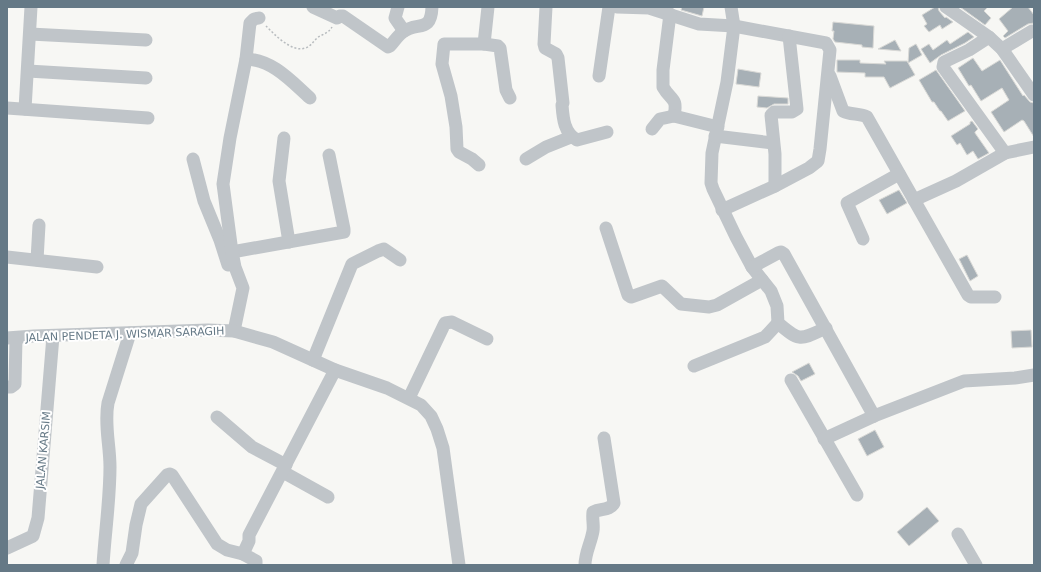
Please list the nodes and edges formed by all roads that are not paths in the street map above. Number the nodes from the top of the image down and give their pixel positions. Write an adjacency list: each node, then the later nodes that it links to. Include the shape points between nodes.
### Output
1 (31, 7): 16 (street)
2 (313, 7): 14 (street, via 337,18 344,16 388,47)
3 (398, 7): 14 (street, via 395,18)
4 (432, 7): 14 (street, via 431,16 426,23)
5 (488, 7): 20 (street)
6 (546, 7): 39 (street, via 544,44 545,48 558,58 562,117)
7 (609, 7): 25 (street)
8 (616, 7): 11 (street, via 649,8)
9 (731, 7): 13 (street)
10 (951, 9): 18 (street)
11 (670, 14): 13 (street, via 700,24); 32 (street, via 663,87 675,103)
12 (260, 18): 22 (street, via 250,23)
13 (734, 26): 17 (street); 37 (street, via 727,82)
14 (404, 31)
15 (1032, 31): 21 (street)
16 (30, 34): 19 (street); 23 (street)
17 (789, 36): 24 (street, via 826,42 830,50); 41 (street, via 797,109 792,112 774,112 771,115)
18 (989, 37): 21 (street); 43 (street, via 942,65)
19 (146, 40)
20 (484, 44): 29 (street, via 500,48 506,90); 36 (street, via 444,44 442,64 451,96)
21 (1002, 49): 27 (street)
22 (246, 59): 28 (street, via 265,62); 56 (street, via 223,184)
23 (28, 71): 26 (street); 31 (street)
24 (828, 71): 48 (street, via 841,108 847,113 867,117); 49 (street, via 818,161)
25 (598, 76)
26 (146, 78)
27 (1034, 95)
28 (310, 98)
29 (510, 98)
30 (7, 108): 31 (street)
31 (25, 110): 33 (street)
32 (674, 116): 35 (street, via 660,119); 37 (street)
33 (148, 118)
34 (443, 119): 36 (street)
35 (652, 129)
36 (456, 131): 47 (street, via 458,150)
37 (717, 131): 41 (street); 51 (street, via 712,153 711,183)
38 (607, 132): 39 (street, via 577,140)
39 (571, 137): 46 (street)
40 (284, 138): 55 (street, via 279,181)
41 (774, 143): 49 (street)
42 (1034, 147): 43 (street)
43 (1005, 153): 50 (street, via 956,181)
44 (329, 155): 55 (street, via 344,232)
45 (193, 159): 62 (street, via 203,196 229,269)
46 (526, 159)
47 (479, 165)
48 (899, 174): 50 (street); 54 (street, via 847,203)
49 (776, 186): 51 (street)
50 (914, 200): 64 (street, via 968,295)
51 (722, 210): 61 (street)
52 (39, 225): 58 (street)
53 (606, 228): 63 (street, via 628,295 631,297 662,286 680,304 713,306)
54 (863, 239)
55 (289, 242): 56 (street)
56 (232, 252): 62 (street)
57 (7, 257): 58 (street)
58 (37, 260): 60 (street)
59 (400, 260): 72 (street, via 384,249 352,264)
60 (97, 267)
61 (752, 267): 63 (street); 66 (street, via 778,252 783,253)
62 (240, 279): 67 (street, via 242,291)
63 (762, 280): 65 (street, via 775,300)
64 (996, 297)
65 (778, 323): 66 (street, via 791,334 802,338); 73 (street, via 765,338)
66 (826, 328): 79 (street)
67 (234, 331): 68 (street, JALAN PENDETA J. WISMAR SARAGIH); 72 (street, JALAN PENDETA J. WISMAR SARAGIH, via 273,342)
68 (130, 333): 69 (street, JALAN PENDETA J. WISMAR SARAGIH); 89 (street, via 108,403 106,419 110,467)
69 (53, 336): 70 (street, JALAN PENDETA J. WISMAR SARAGIH); 87 (street, JALAN KARSIM, via 36,526 30,537)
70 (11, 338): 77 (street, via 15,384)
71 (487, 339): 78 (street, via 452,322 445,323)
72 (313, 360): 74 (street, JALAN PENDETA J. WISMAR SARAGIH)
73 (694, 366)
74 (335, 370): 78 (street, JALAN PENDETA J. WISMAR SARAGIH); 83 (street)
75 (1034, 375): 79 (street, via 964,381)
76 (791, 380): 82 (street)
77 (7, 387)
78 (409, 398): 92 (street, JALAN PENDETA J. WISMAR SARAGIH, via 426,409 431,416 443,448)
79 (874, 416): 82 (street)
80 (217, 417): 83 (street, via 252,447)
81 (604, 438): 93 (street, via 614,503 609,509 593,512 594,529)
82 (824, 439): 84 (street)
83 (285, 468): 85 (street); 88 (street, via 250,534)
84 (857, 494)
85 (328, 497)
86 (958, 534): 94 (street)
87 (7, 548)
88 (243, 554): 90 (street, via 226,550 217,544 170,474 141,504 132,553); 91 (street, via 256,561)
89 (103, 565)
90 (126, 565)
91 (256, 565)
92 (459, 565)
93 (585, 565)
94 (976, 565)

